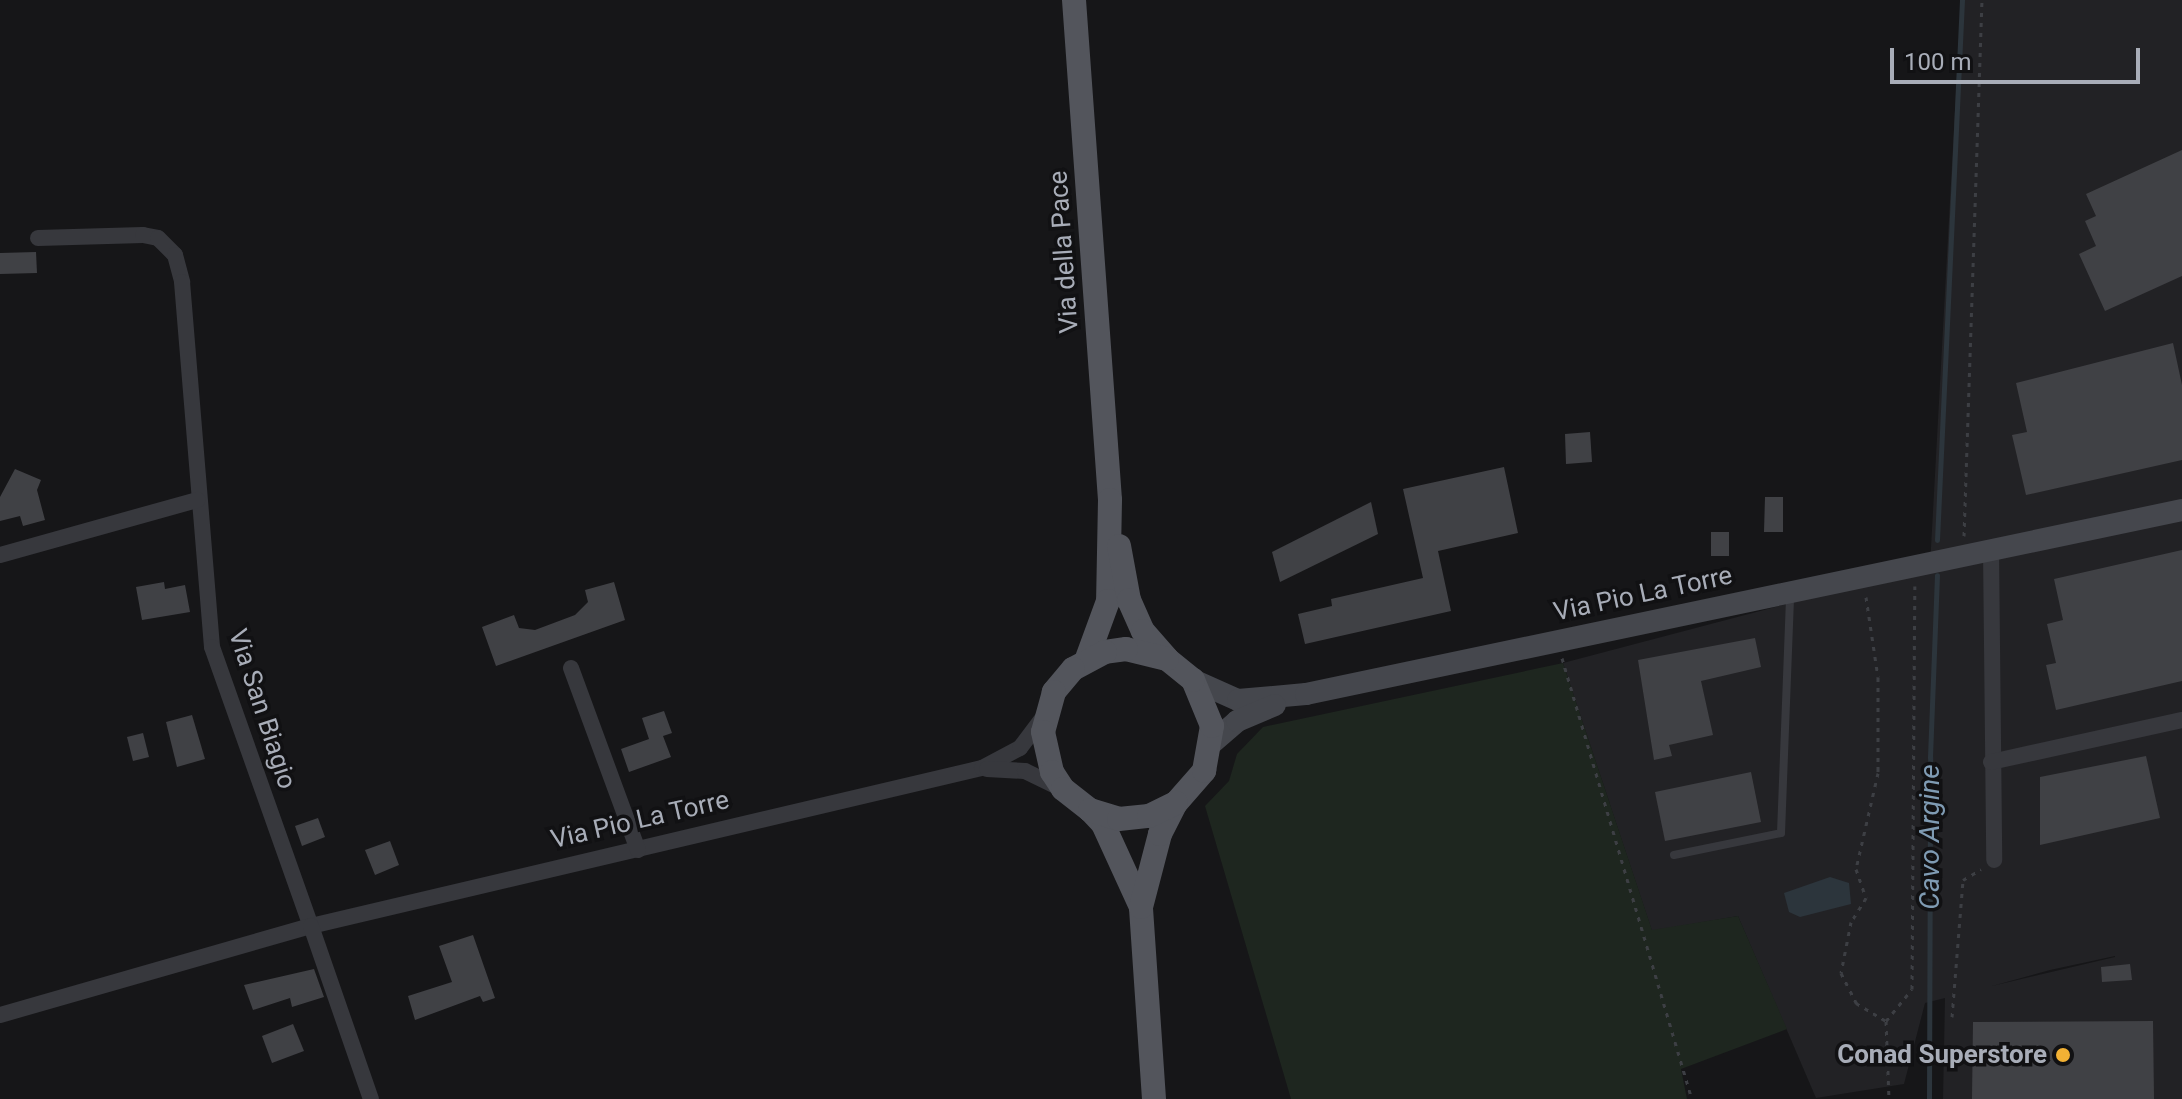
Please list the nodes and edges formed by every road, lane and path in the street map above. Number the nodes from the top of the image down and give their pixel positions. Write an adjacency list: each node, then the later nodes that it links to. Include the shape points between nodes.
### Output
1 (1074, 0): 5 (main road, Via della Pace)
2 (1982, 0): 7 (path)
3 (38, 238): 4 (street, Via San Biagio, via 143,235 158,238 175,255 182,282)
4 (197, 500): 9 (street); 31 (street, Via San Biagio, via 212,647)
5 (1110, 500): 14 (main road, Via della Pace, via 1129,600 1143,631); 15 (main road, Via della Pace, via 1108,601)
6 (2182, 510): 8 (street, Via Pio La Torre)
7 (1963, 539)
8 (1991, 549): 10 (street, Via Pio La Torre); 22 (street)
9 (0, 555)
10 (1865, 576): 12 (street, Via Pio La Torre); 34 (path, via 1878,677 1878,773 1856,869 1866,898 1851,922 1841,973 1856,1003)
11 (1915, 578): 34 (path, via 1912,989)
12 (1790, 591): 13 (street, Via Pio La Torre); 28 (lane, via 1781,833)
13 (1557, 641): 18 (street, Via Pio La Torre); 37 (path)
14 (1167, 659): 15 (main road, via 1126,649); 17 (main road)
15 (1086, 661): 19 (main road, via 1063,680)
16 (571, 668): 27 (street)
17 (1193, 680): 18 (street, Via Pio La Torre, via 1238,700); 21 (main road, via 1209,710)
18 (1306, 694): 21 (street, Via Pio La Torre, via 1249,714)
19 (1046, 712): 23 (street, Via Pio La Torre, via 1020,748); 24 (main road, via 1045,752)
20 (2182, 720): 22 (street)
21 (1212, 743): 25 (main road, via 1204,771)
22 (1991, 762): 29 (street)
23 (982, 768): 24 (street, Via Pio La Torre, via 1025,771); 27 (street, Via Pio La Torre)
24 (1063, 789): 26 (main road)
25 (1176, 803): 26 (main road, via 1134,819); 30 (main road, via 1153,856)
26 (1090, 810): 30 (main road, via 1103,824)
27 (638, 850): 31 (street, Via Pio La Torre)
28 (1674, 855)
29 (1994, 860): 33 (path, via 1963,880)
30 (1141, 907): 36 (main road)
31 (311, 926): 32 (street); 35 (street, Via San Biagio)
32 (0, 1015)
33 (1952, 1017)
34 (1886, 1021): 38 (path)
35 (371, 1099)
36 (1154, 1099)
37 (1692, 1099)
38 (1889, 1099)

